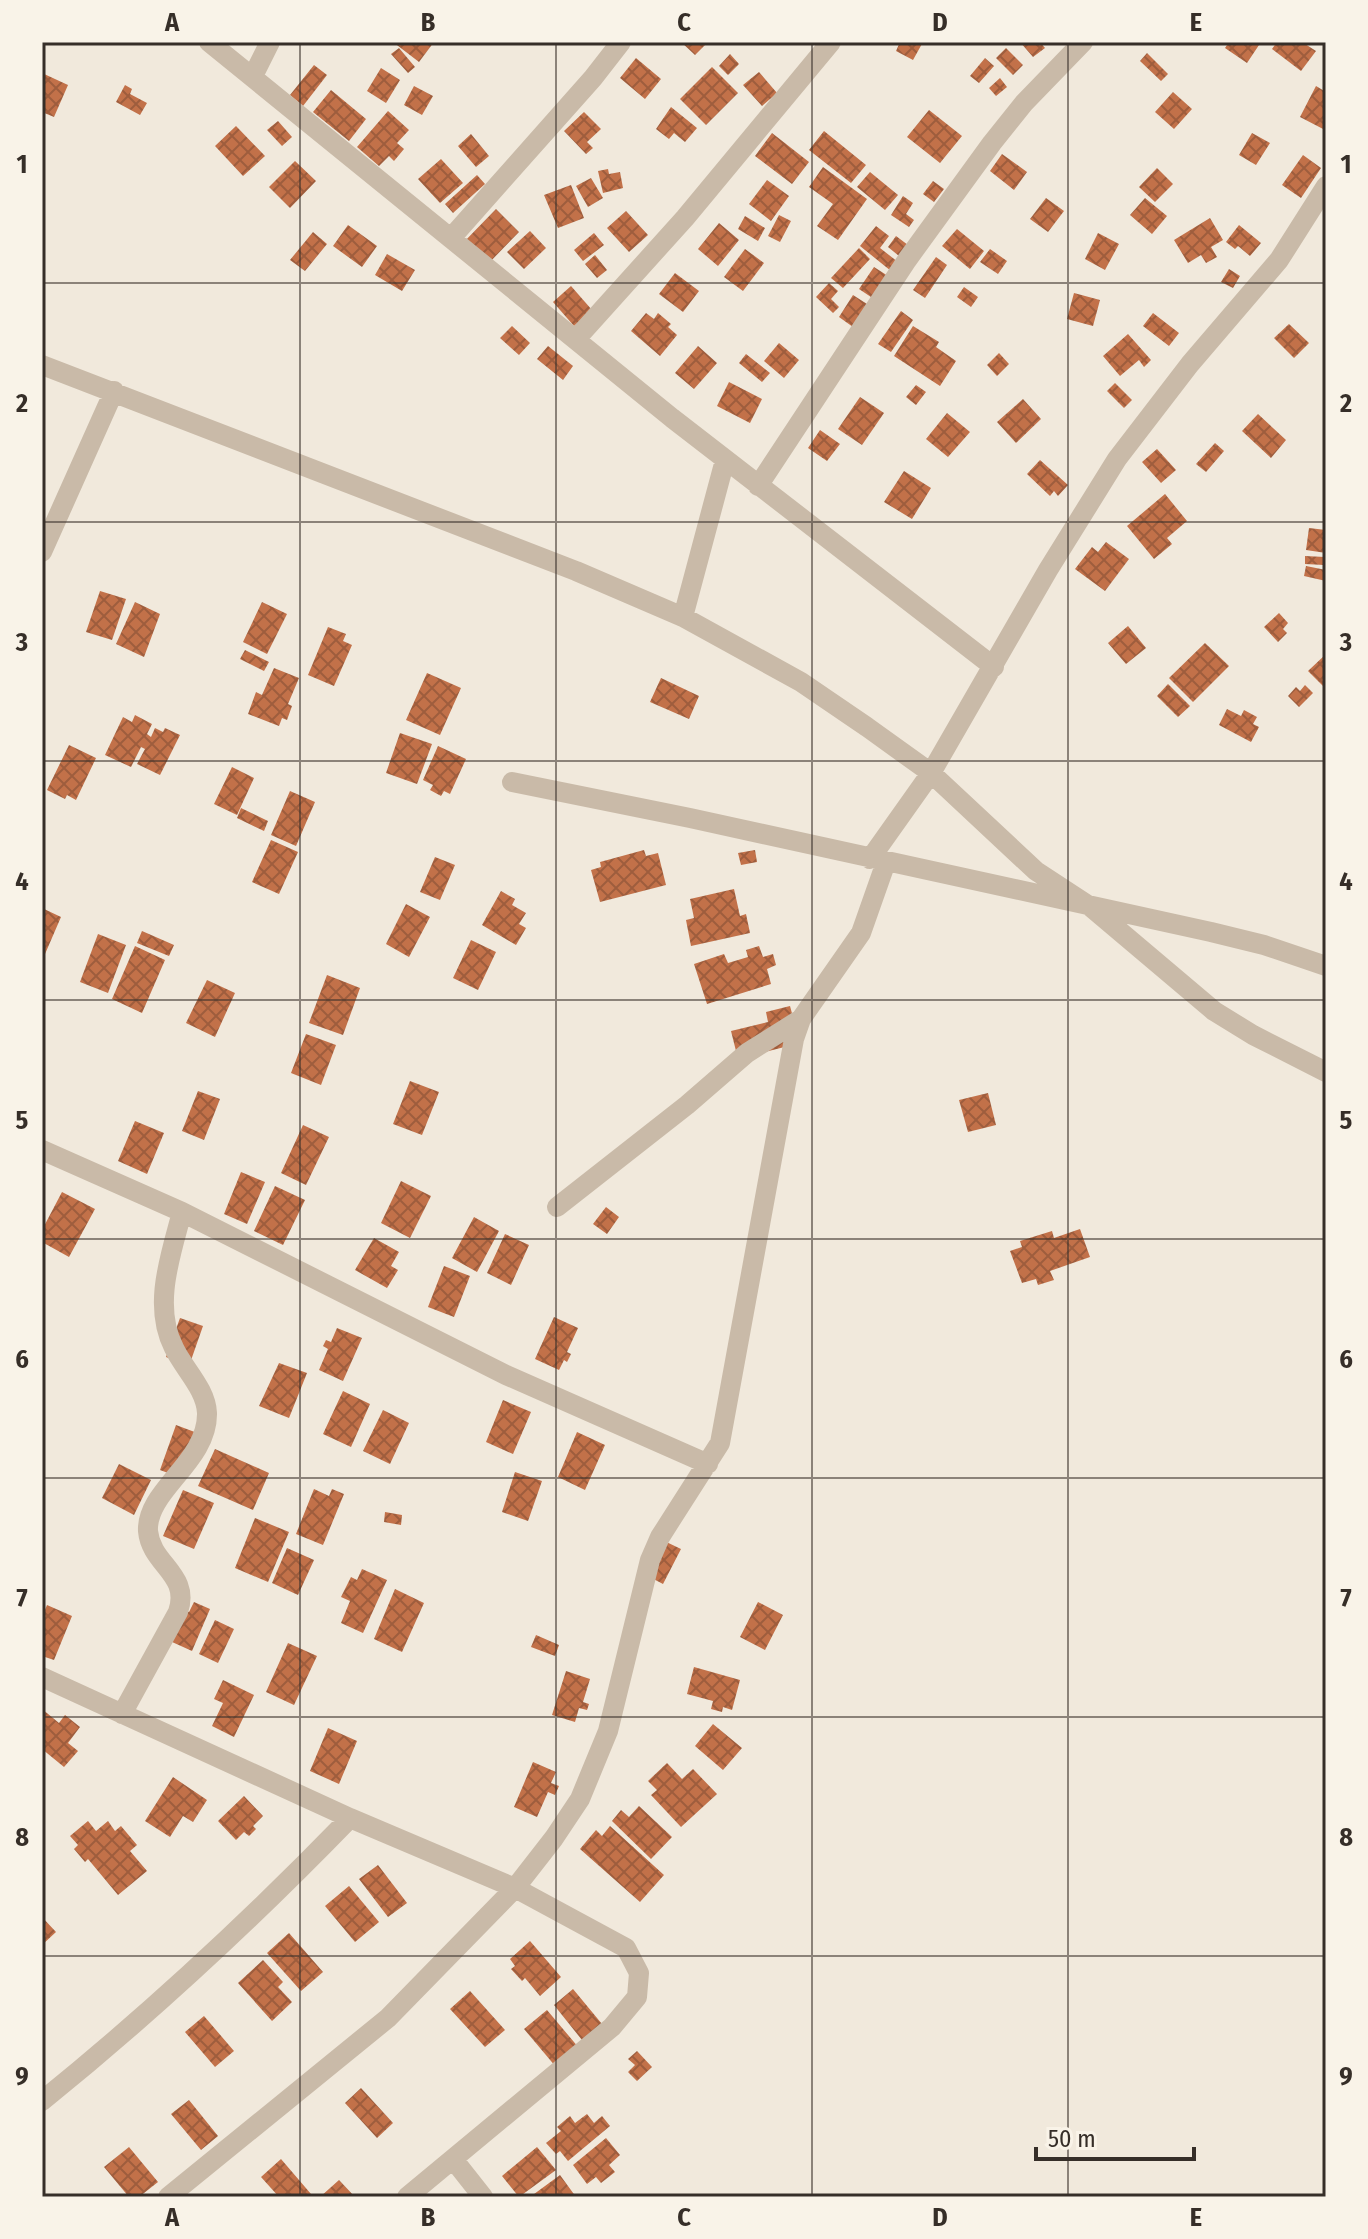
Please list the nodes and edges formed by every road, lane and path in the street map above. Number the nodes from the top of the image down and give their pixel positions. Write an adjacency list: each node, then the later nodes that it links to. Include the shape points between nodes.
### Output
1 (209, 42): 6 (street)
2 (270, 42): 6 (street)
3 (621, 42): 8 (street)
4 (831, 42): 9 (street)
5 (1083, 42): 13 (street, via 992,143 907,260)
6 (253, 76): 8 (street)
7 (1326, 186): 16 (street, via 1279,260 1117,459)
8 (451, 238): 9 (street)
9 (576, 339): 12 (street)
10 (42, 365): 11 (street)
11 (114, 391): 14 (street); 15 (street)
12 (725, 460): 13 (street); 15 (street)
13 (758, 486): 16 (street)
14 (42, 552)
15 (683, 617): 17 (street, via 801,682)
16 (994, 667): 17 (street)
17 (931, 773): 19 (street); 20 (street, via 1036,871)
18 (512, 782): 19 (street)
19 (878, 860): 20 (street); 22 (street, via 861,933)
20 (1091, 907): 21 (street, via 1264,945); 23 (street, via 1214,1011)
21 (1326, 966)
22 (801, 1019): 25 (street, via 747,1053); 27 (street, via 725,1423)
23 (1326, 1072)
24 (42, 1150): 26 (street)
25 (557, 1207)
26 (182, 1212): 27 (street, via 506,1375); 29 (street, via 164,1290 165,1319 167,1335 201,1393 205,1429 193,1457 163,1492 148,1526 183,1597)
27 (708, 1464): 31 (street, via 650,1560 608,1731 580,1799)
28 (42, 1677): 29 (street)
29 (122, 1714): 30 (street)
30 (350, 1818): 31 (street); 32 (street, via 210,1955)
31 (515, 1888): 33 (street, via 626,1948 639,1973 637,1997 612,2027); 34 (street, via 388,2018)
32 (42, 2101)
33 (453, 2159): 35 (street); 36 (street)
34 (168, 2197)
35 (407, 2197)
36 (483, 2197)

